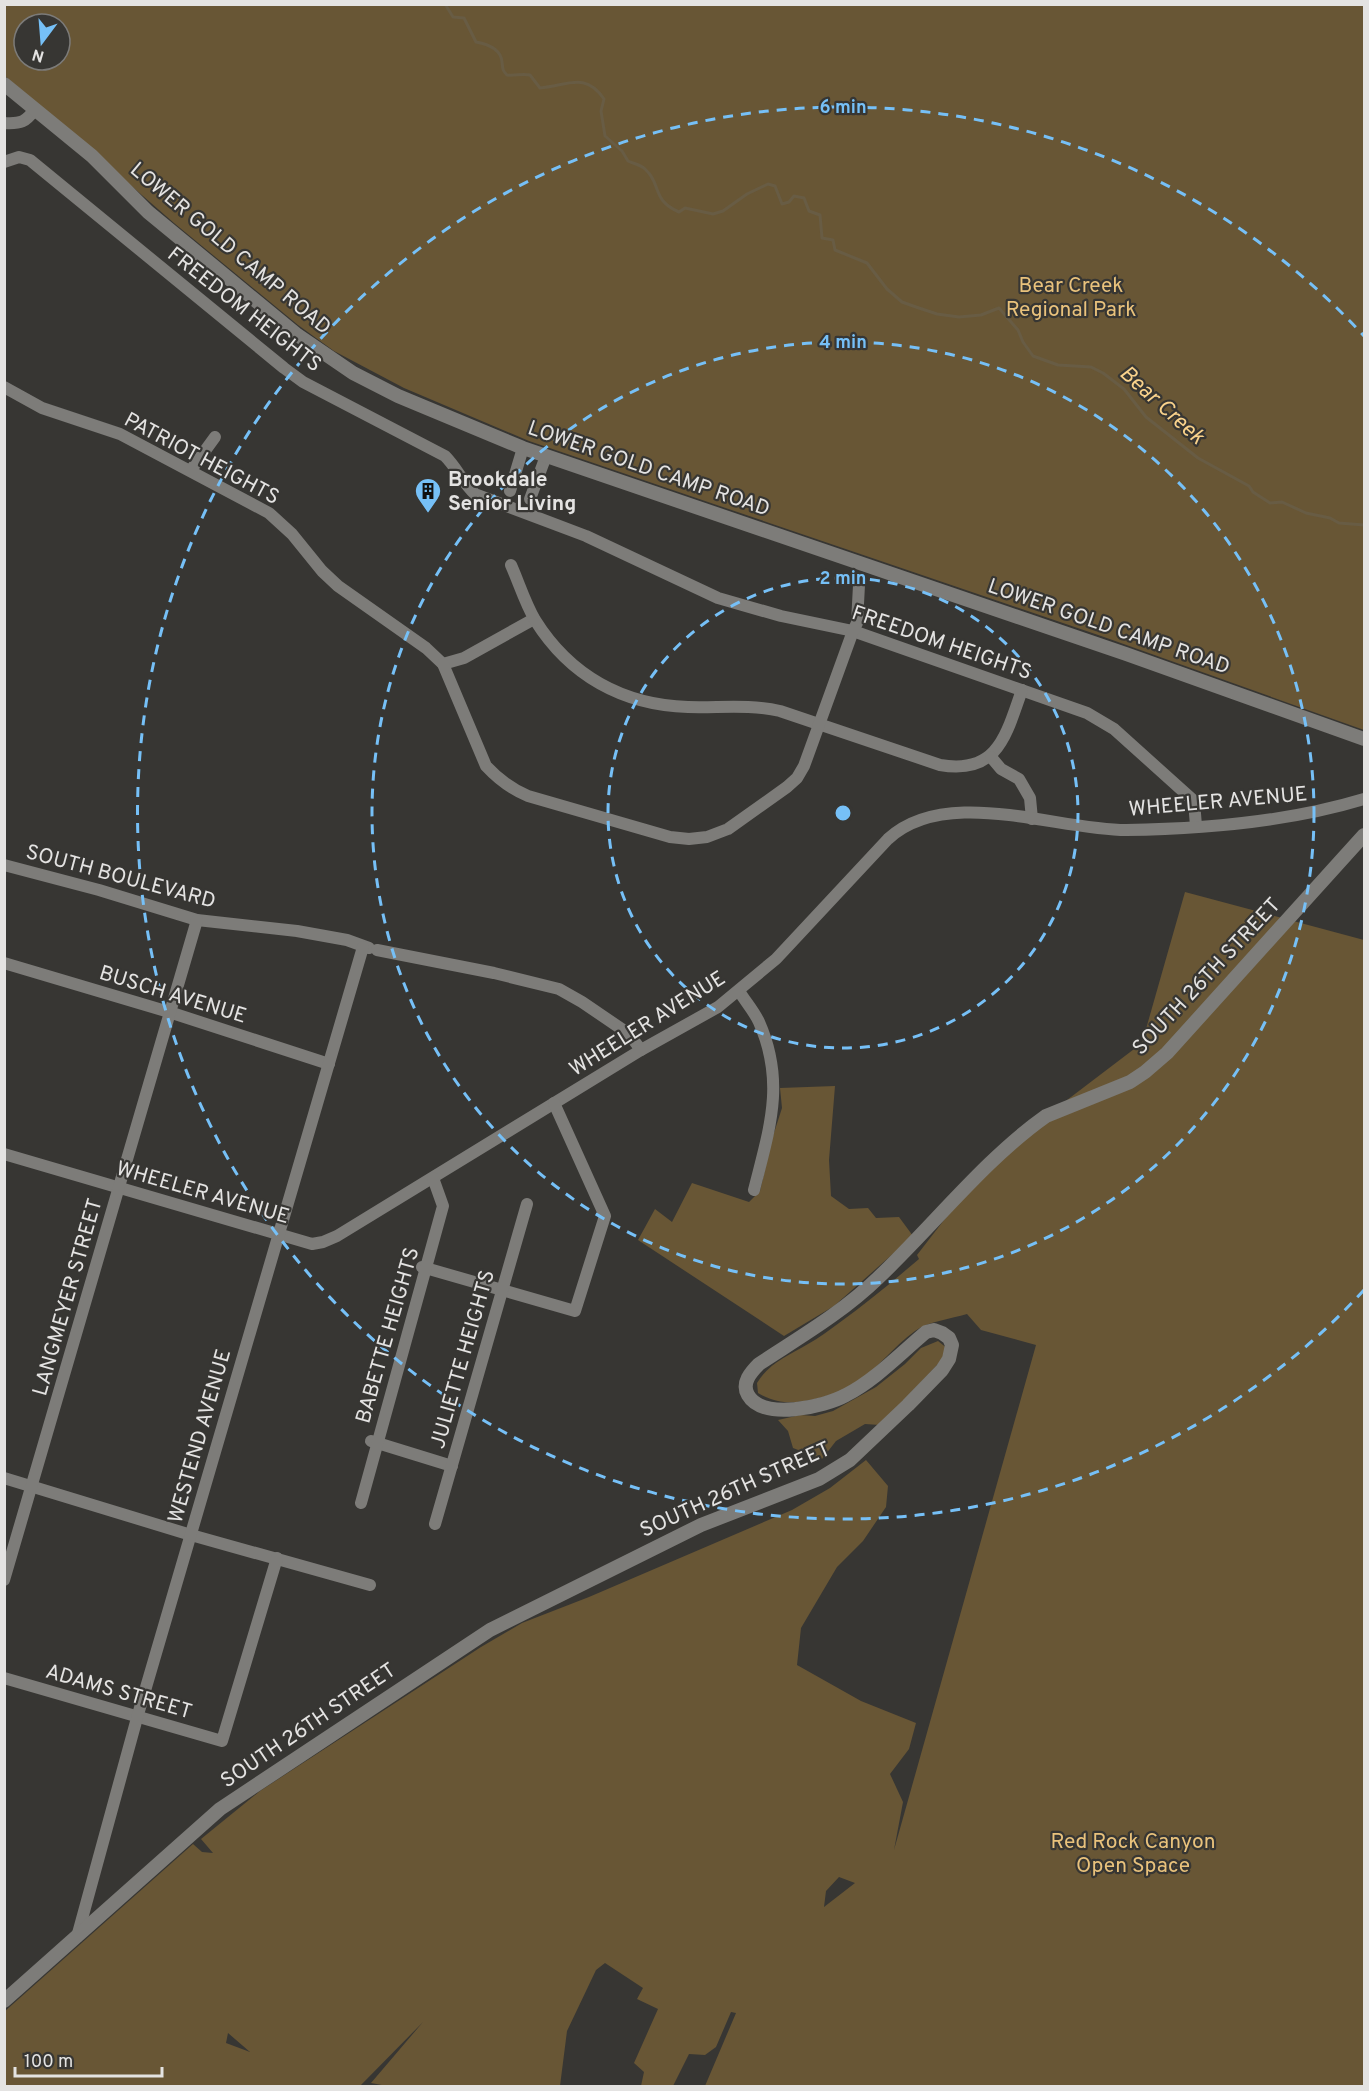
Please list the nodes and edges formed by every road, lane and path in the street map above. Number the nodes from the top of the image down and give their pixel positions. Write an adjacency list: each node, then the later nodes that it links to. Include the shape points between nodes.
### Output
1 (4, 84): 2 (street, LOWER GOLD CAMP ROAD)
2 (35, 109): 3 (street, via 22,123); 7 (street, LOWER GOLD CAMP ROAD, via 92,156 148,212 305,340 353,373 398,396)
3 (4, 123)
4 (4, 162): 13 (street, FREEDOM HEIGHTS, via 19,157 30,160 284,368 303,382 445,456 475,495 586,536 718,598)
5 (4, 387): 9 (street, PATRIOT HEIGHTS, via 42,408 120,434)
6 (215, 437): 9 (street)
7 (523, 448): 8 (street, LOWER GOLD CAMP ROAD); 8 (street, via 512,485 532,494)
8 (546, 456): 17 (street, LOWER GOLD CAMP ROAD)
9 (191, 470): 14 (street, PATRIOT HEIGHTS, via 269,513 338,586)
10 (511, 565): 12 (street)
11 (859, 585): 13 (street, PATRIOT HEIGHTS)
12 (534, 619): 14 (street, via 464,658); 16 (street, via 585,675 620,694 671,706 764,707)
13 (853, 631): 15 (street, FREEDOM HEIGHTS); 16 (street, PATRIOT HEIGHTS)
14 (443, 663): 16 (street, PATRIOT HEIGHTS, via 486,766 497,778 528,796 670,837 707,837 728,829 787,787 804,766)
15 (1022, 690): 18 (street, via 1008,729); 21 (street, FREEDOM HEIGHTS, via 1087,713 1114,729 1194,801)
16 (819, 725): 18 (street, via 940,765 972,765)
17 (1365, 739)
18 (991, 757): 20 (street, via 1001,769 1019,779 1030,798)
19 (1365, 799): 21 (street, WHEELER AVENUE, via 1307,814)
20 (1032, 819): 21 (street, WHEELER AVENUE, via 1122,830); 27 (street, WHEELER AVENUE, via 947,814 898,830 776,959)
21 (1196, 826)
22 (1365, 835): 52 (street, SOUTH 26TH STREET, via 1167,1053 1130,1082 1035,1124 998,1155 863,1292 751,1372 745,1391 761,1407 811,1407 847,1395 866,1383 926,1332 934,1330 949,1338 951,1353 942,1370 850,1460 819,1479 701,1526 490,1630 220,1809)
23 (4, 865): 24 (street, SOUTH BOULEVARD)
24 (197, 920): 25 (street, SOUTH BOULEVARD, via 297,931); 28 (street, LANGMEYER STREET)
25 (370, 948): 29 (street, SOUTH BOULEVARD, via 559,989 629,1034); 30 (street, WESTEND AVENUE)
26 (4, 963): 28 (street, BUSCH AVENUE)
27 (739, 991): 29 (street, WHEELER AVENUE); 35 (street, via 759,1021 770,1056 775,1094)
28 (169, 1012): 30 (street, BUSCH AVENUE); 34 (street, LANGMEYER STREET)
29 (641, 1050): 31 (street, WHEELER AVENUE)
30 (329, 1064): 37 (street, WESTEND AVENUE)
31 (554, 1103): 33 (street, WHEELER AVENUE); 39 (street, via 605,1216 575,1311)
32 (4, 1154): 34 (street, WHEELER AVENUE)
33 (433, 1178): 37 (street, WHEELER AVENUE, via 323,1242 312,1244); 38 (street, BABETTE HEIGHTS, via 442,1206)
34 (119, 1188): 37 (street, WHEELER AVENUE); 43 (street, LANGMEYER STREET)
35 (754, 1190)
36 (527, 1204): 39 (street, JULIETTE HEIGHTS)
37 (278, 1234): 46 (street, WESTEND AVENUE)
38 (424, 1268): 39 (street); 40 (street, BABETTE HEIGHTS)
39 (503, 1290): 41 (street, JULIETTE HEIGHTS)
40 (374, 1442): 41 (street); 44 (street, BABETTE HEIGHTS)
41 (452, 1466): 45 (street, JULIETTE HEIGHTS)
42 (4, 1478): 43 (street)
43 (32, 1486): 46 (street); 48 (street, LANGMEYER STREET)
44 (361, 1503)
45 (435, 1524)
46 (191, 1534): 47 (street); 51 (street, WESTEND AVENUE)
47 (277, 1558): 49 (street); 51 (street, ADAMS STREET, via 222,1741)
48 (4, 1580)
49 (370, 1585)
50 (4, 1678): 51 (street, ADAMS STREET)
51 (137, 1718): 52 (street, WESTEND AVENUE)
52 (78, 1937): 53 (street, SOUTH 26TH STREET)
53 (7, 1994)

